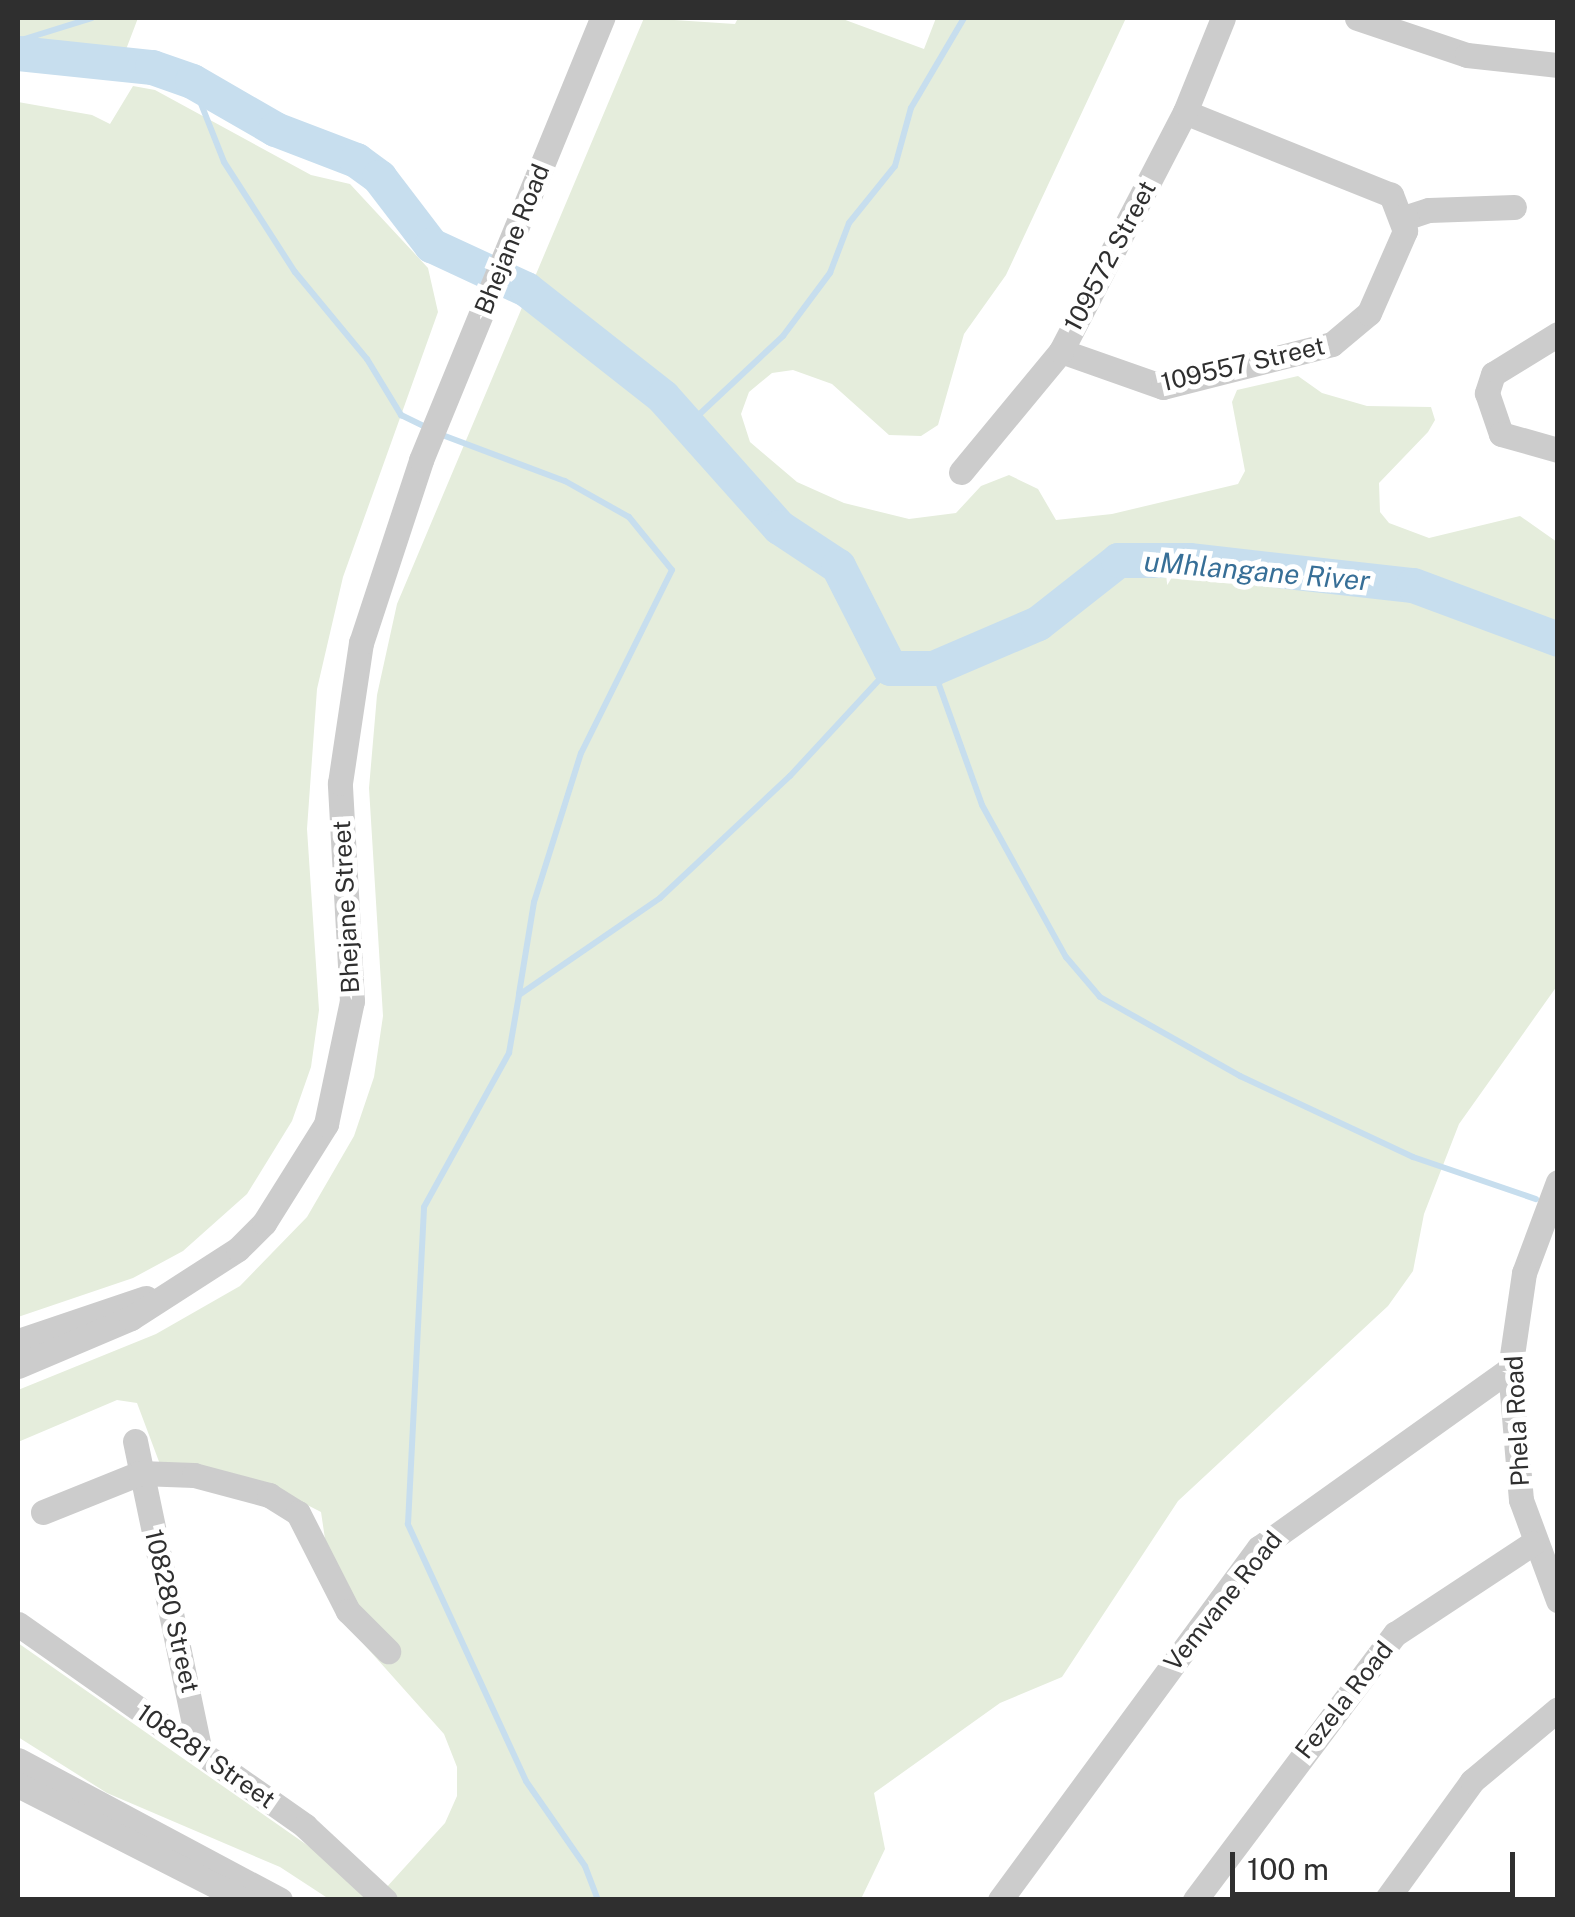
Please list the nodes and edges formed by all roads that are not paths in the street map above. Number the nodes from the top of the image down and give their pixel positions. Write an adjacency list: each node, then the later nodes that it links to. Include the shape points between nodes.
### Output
1 (602, 18): 11 (street, Bhejane Road)
2 (1224, 18): 5 (street, 109572 Street)
3 (1357, 18): 4 (street, via 1466,55)
4 (1558, 64)
5 (1185, 112): 7 (street, via 1376,185); 9 (street, 109572 Street)
6 (1514, 207): 7 (street, via 1429,210)
7 (1404, 218): 9 (street, 109557 Street, via 1401,246 1369,313 1332,344 1163,387)
8 (1558, 334): 10 (street, via 1493,374 1486,393 1501,434)
9 (1061, 351): 12 (street, 109572 Street)
10 (1558, 450)
11 (421, 460): 14 (street, Bhejane Street, via 372,598 344,735 341,830 352,1001 326,1124 264,1224 238,1249)
12 (961, 472)
13 (1558, 1182): 17 (street, Phela Road, via 1524,1273)
14 (165, 1292): 15 (street, Bhejane Street); 16 (street, Bhejane Street, via 131,1318)
15 (18, 1341)
16 (18, 1366)
17 (1510, 1369): 21 (street, Phela Road, via 1516,1466); 32 (street, Vemvane Road, via 1259,1548)
18 (136, 1441): 19 (street, 108280 Street)
19 (140, 1474): 20 (street); 24 (street, via 194,1475 285,1502 307,1525 348,1610); 26 (street, 108280 Street)
20 (43, 1512)
21 (1533, 1543): 22 (street, Phela Road); 33 (street, Fezela Road, via 1394,1634)
22 (1558, 1600)
23 (18, 1624): 26 (street, 108281 Street)
24 (388, 1651)
25 (1558, 1709): 34 (street, via 1472,1780)
26 (199, 1748): 31 (street, 108281 Street, via 317,1835)
27 (18, 1760): 30 (street)
28 (18, 1785): 29 (street)
29 (244, 1900)
30 (280, 1900)
31 (385, 1900)
32 (1000, 1900)
33 (1195, 1900)
34 (1386, 1900)

